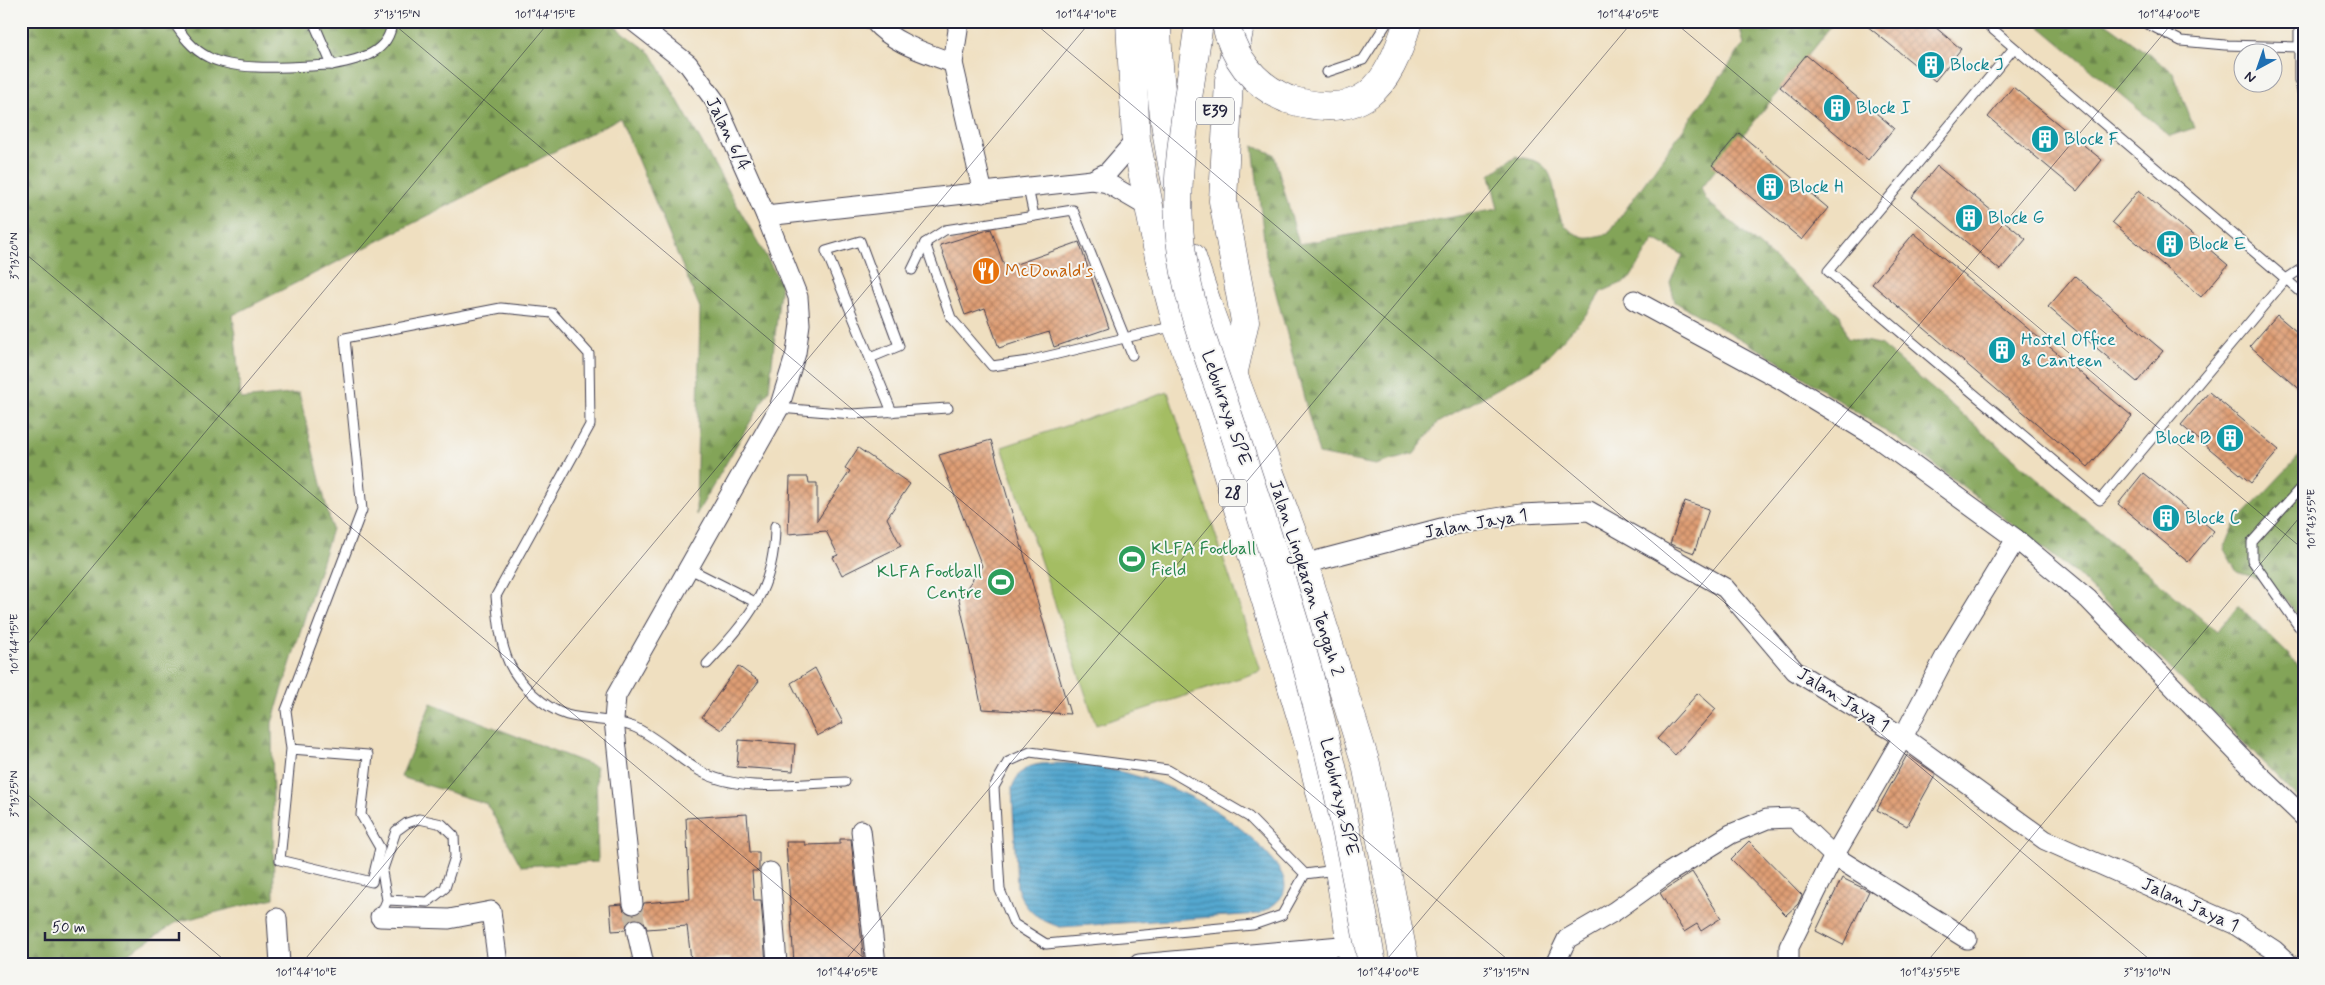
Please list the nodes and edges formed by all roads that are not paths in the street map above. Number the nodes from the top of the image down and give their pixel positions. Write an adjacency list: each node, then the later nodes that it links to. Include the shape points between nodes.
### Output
1 (173, 21): 20 (lane, via 184,39 208,58 243,67)
2 (313, 21): 20 (lane)
3 (392, 21): 20 (lane, via 391,32 380,49 362,59)
4 (634, 21): 29 (street, Jalan 6/4, via 688,64 714,101)
5 (874, 21): 19 (street, via 881,29 912,47)
6 (957, 21): 19 (street)
7 (1130, 21): 23 (highway, 28)
8 (1157, 21): 41 (highway, Jalan Lingkaran Tengah 2 / 28, via 1165,132 1190,252)
9 (1199, 21): 76 (highway, Lebuhraya SPE / E39, bridge, via 1177,205 1182,253 1198,327 1275,557 1311,677 1355,868)
10 (1225, 21): 13 (highway, bridge, via 1244,67 1272,92 1306,104 1328,107 1348,105 1375,89 1392,67); 27 (highway, E39, via 1217,74 1215,118)
11 (1241, 21): 27 (highway, via 1229,80)
12 (1388, 21): 21 (lane, via 1363,60)
13 (1408, 21)
14 (1983, 21): 18 (lane)
15 (2142, 21): 17 (lane, via 2181,40)
16 (2299, 21): 17 (lane)
17 (2298, 47): 22 (lane, via 2299,80)
18 (2014, 48): 34 (lane); 34 (lane, via 1828,271 2100,500)
19 (953, 63): 26 (street)
20 (332, 65)
21 (1327, 72)
22 (2304, 99)
23 (1136, 140): 24 (street, via 1108,172); 28 (highway, 28)
24 (1092, 180): 25 (street); 28 (street, via 1107,184)
25 (1028, 188): 26 (street); 30 (lane)
26 (984, 193): 29 (street)
27 (1223, 201): 41 (highway, via 1244,322)
28 (1148, 207): 37 (highway, 28)
29 (766, 216): 42 (street, Jalan 6/4, via 798,297 800,324 796,352)
30 (1034, 216): 31 (lane, via 945,230); 38 (lane, via 1073,210)
31 (925, 243): 33 (lane); 38 (lane, via 951,318 992,366)
32 (2304, 267): 34 (lane)
33 (912, 270)
34 (2286, 279): 35 (lane)
35 (2304, 295)
36 (1634, 300): 47 (street, via 1780,378 1877,438)
37 (1177, 326): 38 (lane); 60 (highway, 28, via 1207,406 1301,718)
38 (1126, 338): 39 (lane)
39 (1132, 355)
40 (870, 358): 40 (lane, via 899,346 860,241 826,251); 44 (lane)
41 (1234, 371): 48 (highway, Jalan Lingkaran Tengah 2 / 28)
42 (778, 408): 44 (lane, via 852,414); 49 (street, Jalan 6/4)
43 (948, 408): 44 (lane)
44 (892, 412)
45 (2304, 484): 51 (lane, via 2252,542 2252,560)
46 (775, 526): 50 (lane, via 768,582)
47 (2016, 539): 54 (street, via 1948,649); 57 (street, via 2088,599)
48 (1304, 564): 54 (street, Jalan Jaya 1, via 1453,525 1521,514 1589,511 1725,588 1795,671); 77 (highway, Jalan Lingkaran Tengah 2 / 28, via 1366,764)
49 (688, 568): 50 (lane); 53 (street, Jalan 6/4, via 616,696)
50 (757, 602): 52 (lane, via 734,636)
51 (2304, 634)
52 (707, 664)
53 (614, 720): 55 (lane, via 566,714 547,706 509,663 498,626 496,596 590,425 589,354 552,313 501,308 344,338 362,510 286,710); 56 (lane, via 635,727 720,781 741,785); 64 (street, Jalan 6/4)
54 (1903, 737): 59 (street); 80 (street, Jalan Jaya 1, via 2045,840 2234,924)
55 (291, 749): 55 (lane, via 280,860 372,882 380,848 361,815 368,754)
56 (845, 782)
57 (2304, 817)
58 (861, 830): 74 (street)
59 (1834, 856): 68 (street); 78 (street, via 1794,818 1767,819 1731,834 1567,939); 79 (street, via 1789,947)
60 (1339, 870): 62 (lane); 69 (highway, 28)
61 (770, 872): 73 (street)
62 (1305, 874): 62 (lane, via 1249,817 1168,770 1030,752 1008,762 994,786 1000,890 1014,924 1046,944 1253,924 1282,915)
63 (387, 900): 63 (lane, via 428,902 445,888 455,857 454,836 442,824 419,819 396,831 382,872); 66 (lane)
64 (633, 904)
65 (278, 918): 70 (street)
66 (380, 918): 71 (street, via 449,919 491,911)
67 (636, 929): 72 (street)
68 (1968, 939)
69 (1353, 954): 75 (street)
70 (280, 964)
71 (498, 964)
72 (644, 964)
73 (777, 964)
74 (876, 964)
75 (1139, 964)
76 (1372, 964)
77 (1405, 964)
78 (1555, 964)
79 (1789, 964)
80 (2289, 964)

